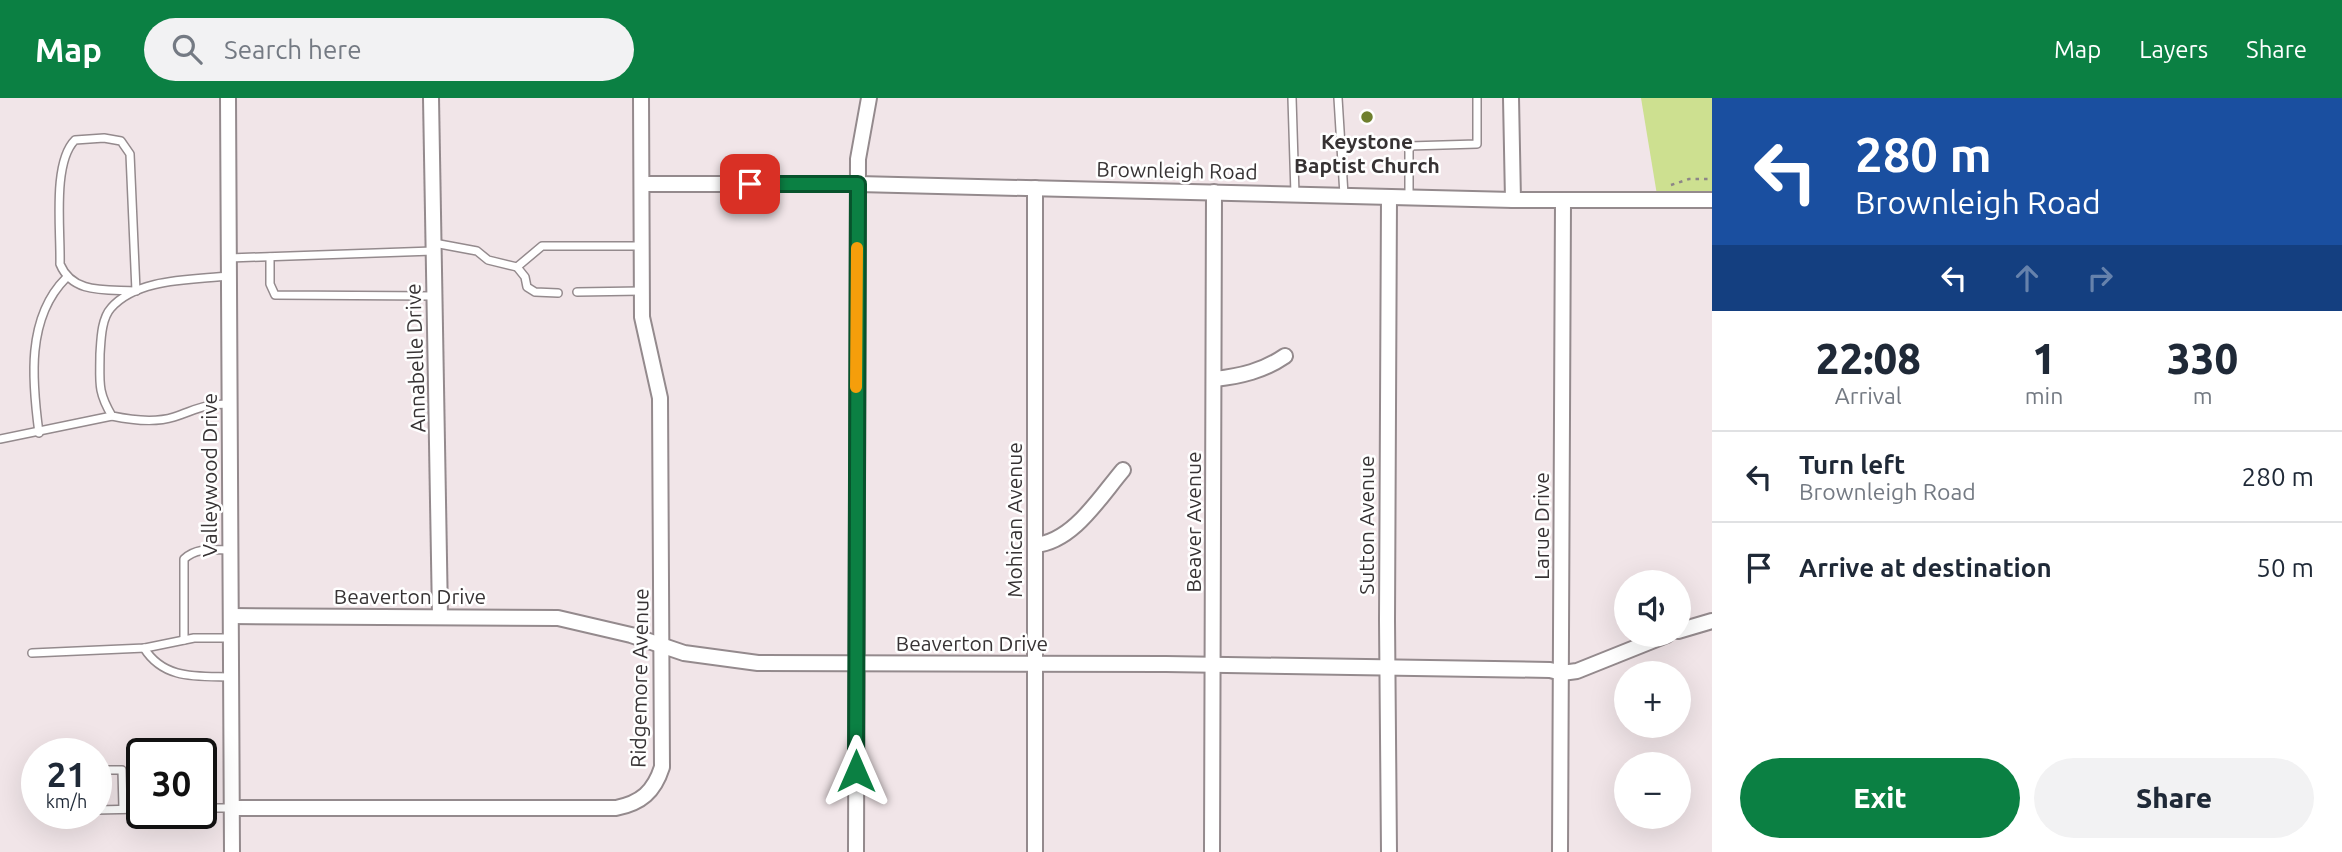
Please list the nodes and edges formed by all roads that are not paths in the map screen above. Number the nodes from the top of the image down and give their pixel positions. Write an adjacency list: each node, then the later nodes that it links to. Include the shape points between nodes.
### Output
1 (228, 98): 23 (street, Valleywood Drive)
2 (431, 98): 21 (street, Annabelle Drive)
3 (641, 98): 9 (street, Ridgemore Avenue)
4 (869, 98): 10 (street)
5 (1292, 98): 13 (lane)
6 (1338, 98): 14 (lane)
7 (1477, 98): 16 (lane, via 1476,144 1409,146)
8 (1511, 98): 17 (street)
9 (642, 184): 10 (street, Brownleigh Road); 20 (street, Ridgemore Avenue)
10 (858, 184): 11 (street, Brownleigh Road); 51 (street)
11 (1035, 188): 12 (street, Brownleigh Road); 39 (street, Mohican Avenue)
12 (1214, 192): 13 (street, Brownleigh Road); 33 (street, Beaver Avenue)
13 (1295, 194): 14 (street, Brownleigh Road)
14 (1343, 196): 15 (street, Brownleigh Road)
15 (1389, 197): 16 (street, Brownleigh Road); 54 (street, Sutton Avenue)
16 (1409, 197): 17 (street, Brownleigh Road)
17 (1513, 200): 19 (street, Brownleigh Road)
18 (1712, 200): 19 (street, Brownleigh Road)
19 (1563, 201): 55 (street, Larue Drive)
20 (642, 246): 24 (lane, via 542,246); 28 (street, Ridgemore Avenue)
21 (433, 247): 22 (lane); 24 (lane, via 477,251 488,260); 31 (street, Annabelle Drive)
22 (270, 257): 23 (lane); 31 (lane, via 270,284 275,295)
23 (228, 258): 25 (street, Valleywood Drive)
24 (517, 267): 30 (lane, via 526,276 527,287)
25 (228, 276): 27 (lane, via 167,282); 34 (street, Valleywood Drive)
26 (66, 278): 27 (lane, via 78,287); 27 (lane, via 60,264 65,150 75,140 121,141 130,154); 36 (lane, via 52,291 44,309 33,359)
27 (136, 291): 35 (lane, via 110,308 101,337 100,396)
28 (642, 291): 29 (lane); 47 (street, Ridgemore Avenue, via 645,336 660,398)
29 (577, 292)
30 (558, 293)
31 (434, 296): 42 (street, Annabelle Drive)
32 (1285, 356): 33 (street, via 1244,375)
33 (1215, 379): 53 (street, Beaver Avenue)
34 (229, 404): 35 (lane, via 191,408 174,417 134,421); 40 (street, Valleywood Drive)
35 (112, 416): 36 (lane)
36 (39, 433): 37 (lane)
37 (0, 439)
38 (1123, 470): 39 (street, via 1065,534 1051,544)
39 (1035, 545): 52 (street, Mohican Avenue)
40 (230, 550): 41 (street, Valleywood Drive); 46 (lane, via 203,549 184,559)
41 (231, 616): 42 (street, Beaverton Drive); 45 (street, Valleywood Drive)
42 (440, 616): 47 (street, Beaverton Drive, via 558,618)
43 (1712, 621): 44 (street)
44 (1691, 627)
45 (231, 638): 46 (lane); 56 (street, Valleywood Drive)
46 (184, 640): 49 (lane)
47 (663, 647): 51 (street, Beaverton Drive, via 719,660); 59 (street, Ridgemore Avenue, via 662,767 650,793 629,806)
48 (1640, 647): 55 (street, Beaverton Drive, via 1604,663)
49 (144, 648): 50 (lane); 56 (lane, via 161,668 174,674)
50 (32, 653)
51 (856, 664): 52 (street, Beaverton Drive); 63 (street)
52 (1035, 664): 53 (street, Beaverton Drive); 64 (street, Mohican Avenue)
53 (1212, 666): 54 (street, Beaverton Drive); 65 (street, Beaver Avenue)
54 (1389, 668): 55 (street, Beaverton Drive); 66 (street, Sutton Avenue)
55 (1562, 673): 67 (street, Larue Drive)
56 (231, 677): 59 (street, Valleywood Drive)
57 (112, 769): 61 (lane, via 122,769)
58 (217, 808): 59 (lane)
59 (233, 808): 62 (street, Valleywood Drive)
60 (112, 809): 61 (lane)
61 (123, 809)
62 (232, 852)
63 (856, 852)
64 (1035, 852)
65 (1212, 852)
66 (1389, 852)
67 (1560, 852)

